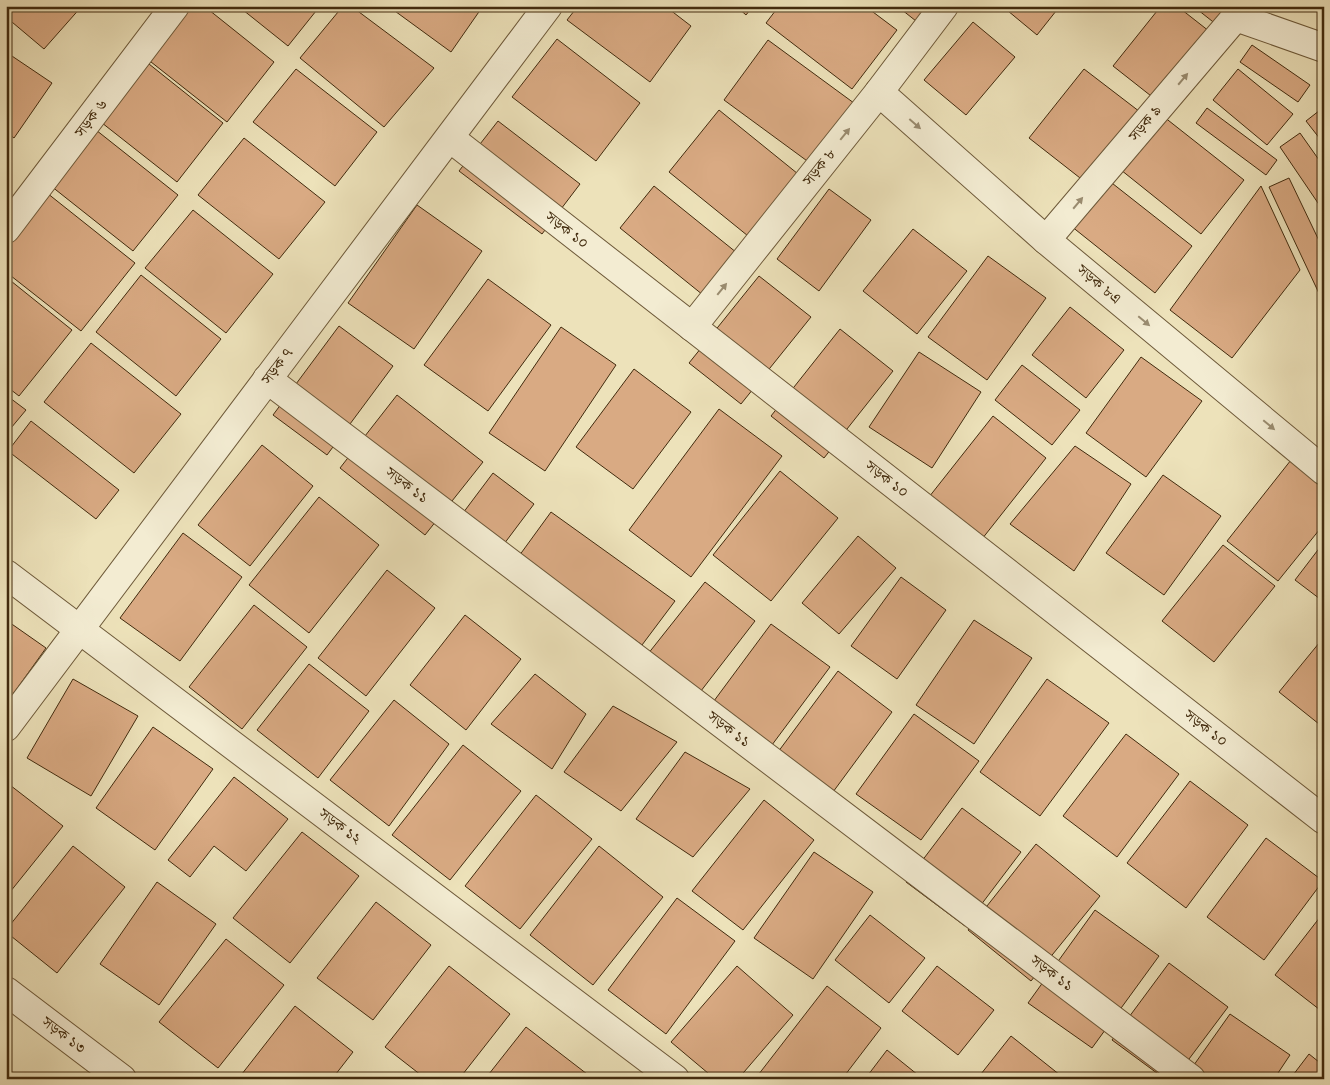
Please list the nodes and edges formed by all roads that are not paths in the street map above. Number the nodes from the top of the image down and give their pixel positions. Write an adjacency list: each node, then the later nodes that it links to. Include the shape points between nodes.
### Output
1 (175, 6): 8 (street, সড়ক ৬)
2 (548, 6): 7 (street, সড়ক ৭)
3 (944, 6): 6 (street, সড়ক ৮)
4 (1240, 11): 5 (street); 9 (street, সড়ক ৯, one-way to 4)
5 (1324, 48)
6 (879, 92): 9 (street, সড়ক ৮এ, one-way to 9); 10 (street, সড়ক ৮, one-way to 6)
7 (450, 138): 10 (street, সড়ক ১০); 11 (street, সড়ক ৭)
8 (6, 229)
9 (1046, 240): 12 (street, সড়ক ৮এ, one-way to 12)
10 (692, 327): 16 (street, সড়ক ১০)
11 (268, 379): 14 (street, সড়ক ৭); 20 (street, সড়ক ১১)
12 (1324, 471)
13 (6, 574): 14 (street, সড়ক ১২)
14 (80, 630): 15 (street, সড়ক ৭); 19 (street, সড়ক ১২)
15 (6, 727)
16 (1324, 820)
17 (6, 991): 18 (street, সড়ক ১৩)
18 (122, 1079)
19 (675, 1079)
20 (1191, 1079)

